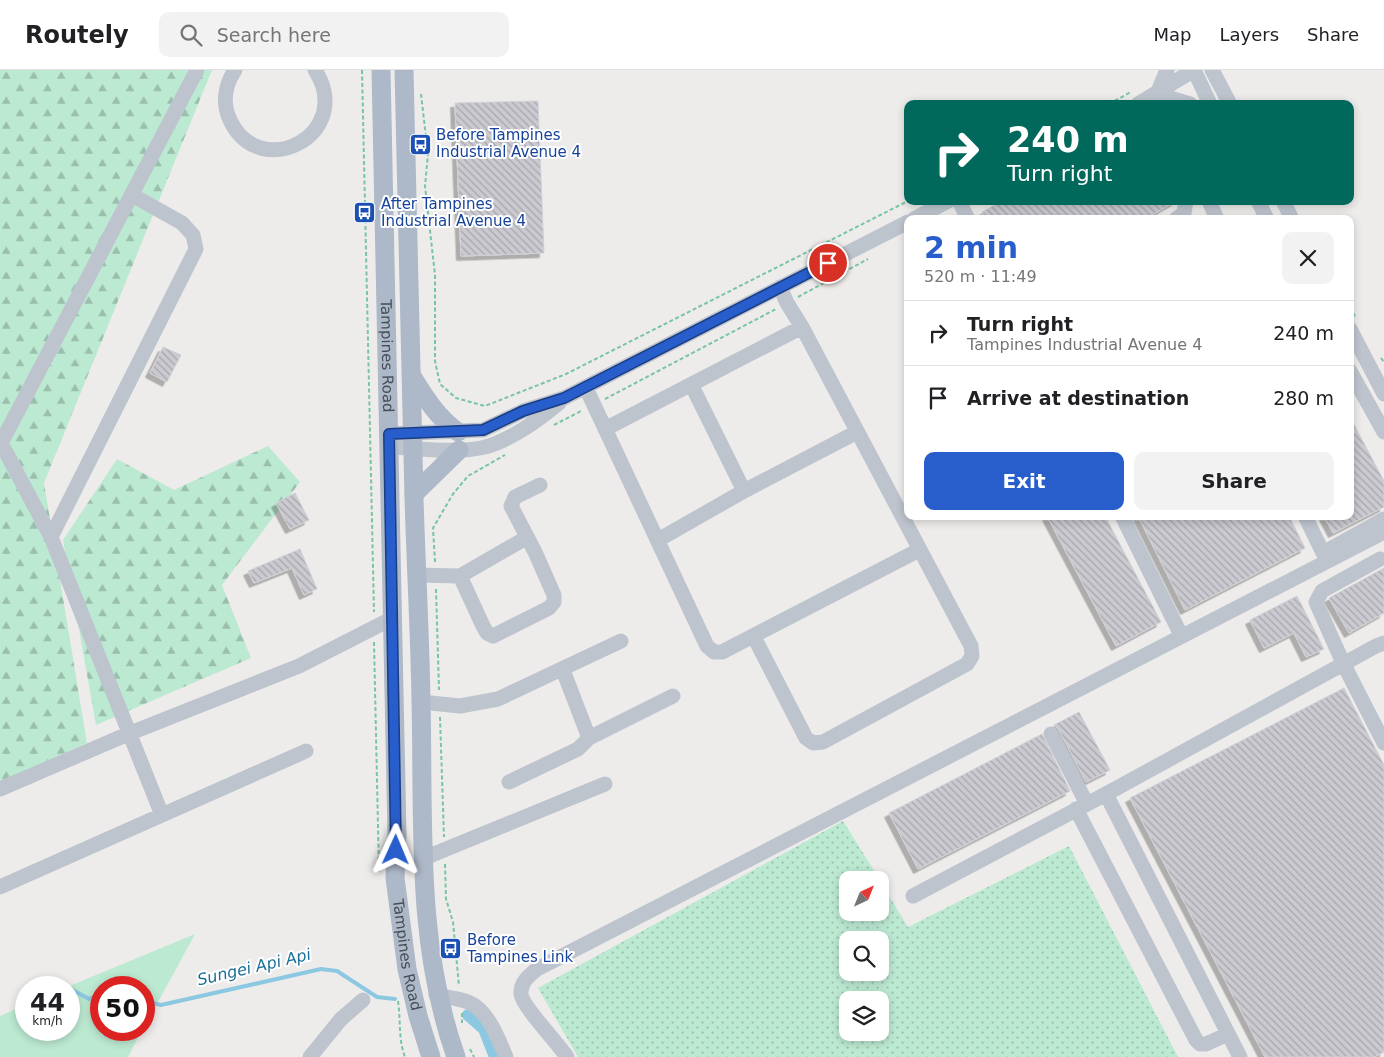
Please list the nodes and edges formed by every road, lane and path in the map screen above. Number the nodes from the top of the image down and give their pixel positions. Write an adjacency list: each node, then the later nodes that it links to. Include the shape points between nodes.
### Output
1 (198, 70): 16 (street)
2 (236, 70): 3 (street, via 229,79 225,96 227,113 234,129 246,141 262,149 280,150 295,147 319,126 325,96)
3 (315, 70)
4 (362, 70): 58 (path)
5 (381, 70): 36 (main road, Tampines Road)
6 (404, 70): 26 (main road, Tampines Road)
7 (1167, 70): 11 (street)
8 (1194, 70): 11 (street); 14 (street)
9 (1212, 70): 15 (street)
10 (420, 91): 17 (path, via 428,154 425,186 435,275 435,361 440,384 456,398 485,406 566,374)
11 (1157, 94): 12 (street); 13 (street)
12 (1134, 98)
13 (1177, 100)
14 (1208, 100)
15 (1228, 100)
16 (132, 195): 39 (street); 48 (street, via 182,224 193,235 196,249)
17 (904, 203)
18 (940, 205): 19 (street)
19 (922, 215)
20 (904, 224): 22 (street)
21 (873, 256): 23 (path)
22 (780, 287): 23 (street); 29 (street)
23 (787, 303): 24 (street); 31 (path)
24 (802, 327): 28 (street); 34 (street)
25 (1354, 337): 30 (street)
26 (413, 377): 37 (main road, Tampines Road); 38 (main road)
27 (1354, 378): 35 (street)
28 (692, 386): 33 (street); 42 (street)
29 (586, 388): 31 (street); 38 (street, via 523,411)
30 (1384, 394)
31 (594, 405): 32 (path); 33 (street)
32 (552, 427)
33 (605, 429): 50 (street)
34 (857, 432): 42 (street); 51 (street)
35 (1384, 432)
36 (389, 441): 37 (street); 57 (main road, Tampines Road)
37 (414, 441): 38 (street); 43 (main road, Tampines Road)
38 (458, 441): 43 (main road)
39 (1, 444): 48 (street)
40 (509, 453): 54 (path, via 468,476 453,494 434,528)
41 (540, 485): 49 (street, via 511,501 510,506)
42 (744, 491): 50 (street)
43 (414, 494): 55 (main road, Tampines Road)
44 (1124, 520): 59 (street)
45 (1307, 520): 52 (street)
46 (1384, 520): 52 (street)
47 (1384, 532): 94 (street, via 537,969 525,979 521,994 527,1008 558,1041)
48 (51, 537): 68 (street)
49 (526, 538): 56 (street); 56 (street, via 554,595 554,602 549,608 493,636 483,626)
50 (658, 540): 60 (street, via 707,646 714,652 722,652)
51 (919, 550): 60 (street); 60 (street, via 971,646 972,656 967,664 823,742 813,743 806,738)
52 (1323, 553): 59 (street)
53 (1380, 559): 64 (street, via 1318,596 1316,602)
54 (436, 574): 55 (street); 56 (street); 67 (path)
55 (416, 575): 67 (main road, Tampines Road)
56 (460, 576)
57 (393, 618): 58 (street); 90 (main road, Tampines Road, via 395,878 408,976)
58 (374, 628): 68 (street, via 300,666)
59 (1178, 629): 63 (street)
60 (754, 637)
61 (622, 641): 65 (street)
62 (1384, 643): 64 (street)
63 (1123, 657)
64 (1343, 663): 71 (street); 76 (street)
65 (562, 670): 67 (street, via 498,699 460,706); 70 (street)
66 (673, 696): 70 (street)
67 (430, 703): 79 (path); 80 (main road, Tampines Road)
68 (128, 734): 75 (street); 78 (street)
69 (1051, 734): 77 (street)
70 (589, 738): 73 (street, via 578,749)
71 (1384, 743)
72 (306, 751): 78 (street)
73 (508, 782)
74 (605, 784): 79 (street)
75 (0, 789)
76 (1106, 794): 77 (street); 87 (street)
77 (1081, 807): 82 (street); 87 (street, via 1196,1040 1206,1044)
78 (162, 815): 81 (street)
79 (444, 850): 80 (street); 85 (path, via 446,899 453,922)
80 (422, 859): 83 (main road, Tampines Road)
81 (0, 886)
82 (913, 896)
83 (436, 995): 85 (street); 91 (main road, Tampines Road)
84 (363, 1000): 89 (street, via 341,1019)
85 (461, 1000): 86 (path); 93 (street, via 481,1012 495,1032)
86 (462, 1025)
87 (1228, 1034): 95 (street)
88 (467, 1041): 92 (path)
89 (310, 1057)
90 (431, 1057)
91 (456, 1057)
92 (474, 1057)
93 (506, 1057)
94 (567, 1057)
95 (1240, 1057)

